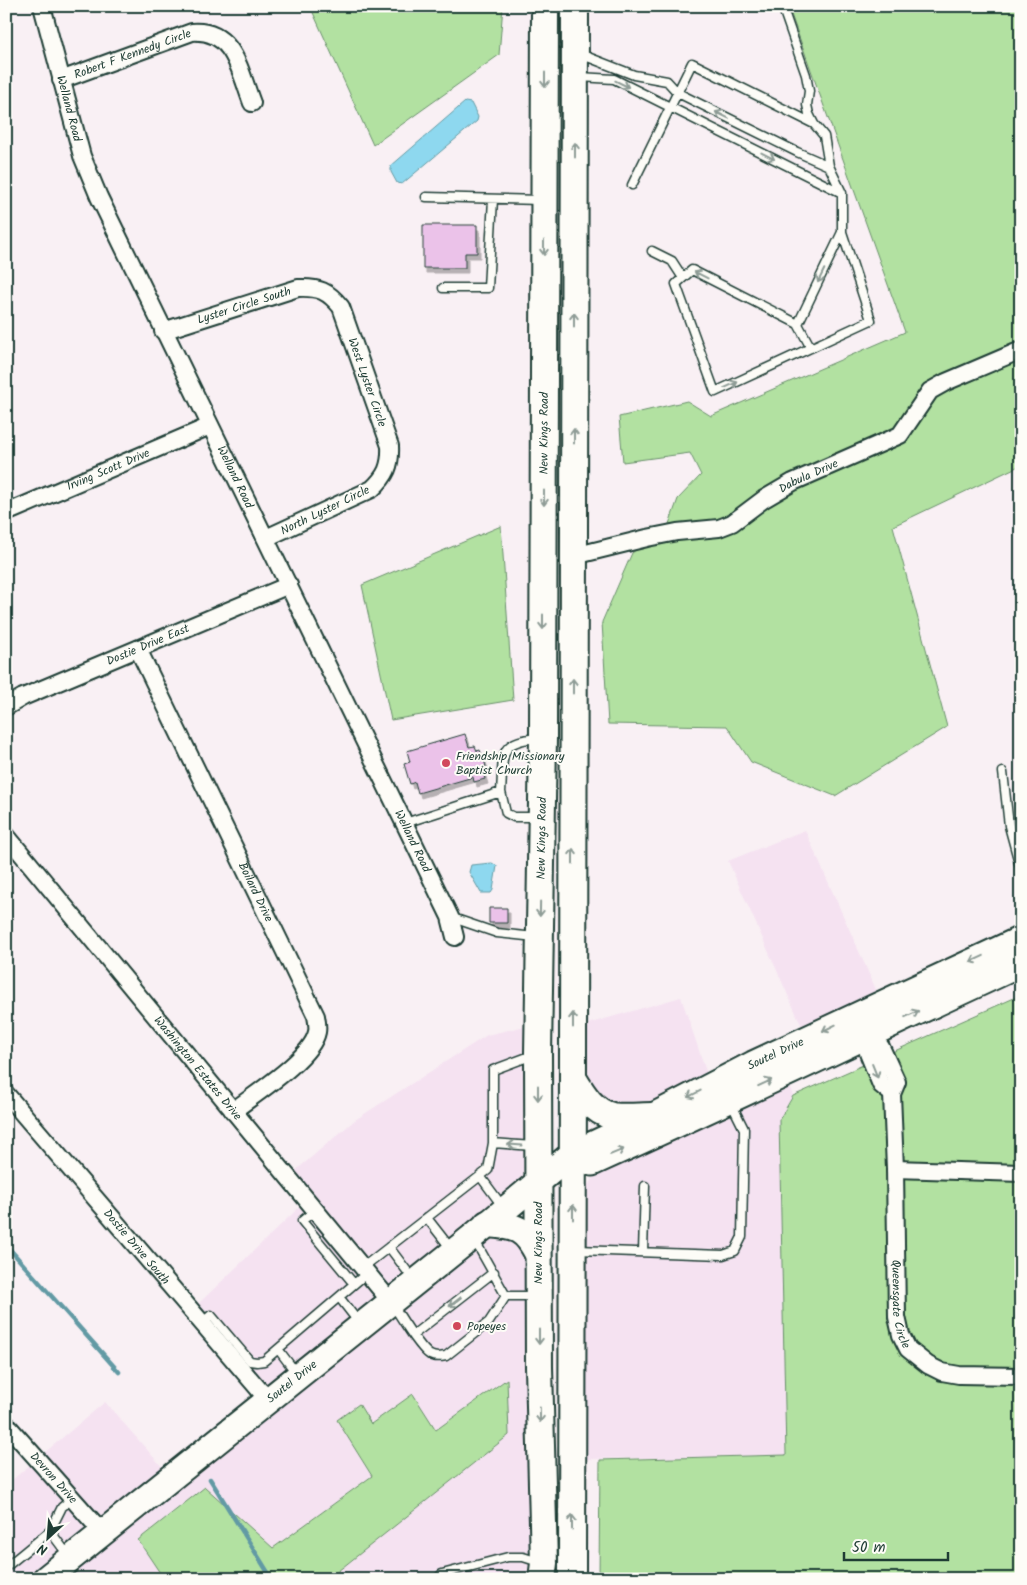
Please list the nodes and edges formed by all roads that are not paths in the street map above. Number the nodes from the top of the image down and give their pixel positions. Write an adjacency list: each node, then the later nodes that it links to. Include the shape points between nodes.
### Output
1 (42, 6): 6 (street, Welland Road)
2 (545, 6): 19 (highway, New Kings Road, one-way to 19)
3 (575, 6): 5 (highway)
4 (782, 6): 10 (lane, via 806,75 808,114)
5 (575, 64): 7 (lane, via 667,81); 9 (lane, one-way to 9); 18 (highway, one-way to 5)
6 (61, 80): 8 (street, Robert F Kennedy Circle, via 192,32 202,32 224,41 232,52); 26 (street, Welland Road, via 82,156 98,197)
7 (678, 93): 9 (lane); 10 (lane, via 692,63); 11 (lane, one-way to 7)
8 (252, 103)
9 (670, 108): 13 (lane, one-way to 13); 14 (lane)
10 (814, 124): 12 (lane, via 824,136)
11 (797, 152): 12 (lane); 13 (lane)
12 (829, 166): 15 (lane)
13 (790, 167): 15 (lane)
14 (632, 185)
15 (842, 194): 20 (lane)
16 (426, 197): 17 (lane)
17 (493, 199): 19 (lane); 23 (lane, via 488,288)
18 (574, 199): 19 (street); 33 (highway, one-way to 18)
19 (544, 200): 38 (highway, New Kings Road, one-way to 38)
20 (842, 232): 25 (lane, one-way to 25); 27 (lane, via 871,320)
21 (652, 251): 22 (lane, via 672,261)
22 (683, 278): 25 (lane, one-way to 22, via 692,270); 27 (lane, one-way to 27, via 676,284 715,392)
23 (444, 288)
24 (324, 291): 26 (street, Lyster Circle South, via 298,288); 30 (street, West Lyster Circle, via 341,307 390,446 388,469)
25 (798, 324): 27 (lane)
26 (164, 331): 29 (street, Welland Road)
27 (811, 348)
28 (1021, 350): 33 (street, Dabula Drive, via 930,391 900,435 793,482 732,523 719,528 646,538)
29 (210, 426): 31 (street, Irving Scott Drive); 32 (street, Welland Road)
30 (382, 480): 32 (street, North Lyster Circle, via 372,489)
31 (6, 513)
32 (266, 538): 34 (street, Welland Road)
33 (574, 556): 37 (highway, one-way to 33)
34 (289, 585): 35 (street, Dostie Drive East); 42 (street, Welland Road)
35 (138, 649): 36 (street, Dostie Drive East); 55 (street, Boilard Drive, via 316,1016 317,1032 310,1048)
36 (6, 707)
37 (573, 735): 38 (street); 52 (highway, one-way to 37)
38 (543, 738): 40 (lane, via 511,743 504,753); 41 (highway, New Kings Road)
39 (1003, 772): 44 (lane, via 1010,826)
40 (500, 792): 41 (lane, via 506,813 514,817); 42 (lane)
41 (542, 816): 46 (highway, New Kings Road, one-way to 46)
42 (405, 823): 45 (street, Welland Road)
43 (6, 835): 55 (street, Washington Estates Drive)
44 (1021, 870)
45 (450, 917): 46 (lane, via 497,933); 47 (street, Welland Road)
46 (540, 937): 51 (highway, New Kings Road)
47 (455, 938)
48 (1021, 939): 50 (main road, Soutel Drive, one-way to 50)
49 (1021, 964): 50 (main road, Soutel Drive, one-way to 49)
50 (867, 1030): 54 (main road, Soutel Drive, one-way to 50); 56 (main road, Soutel Drive, one-way to 56, via 753,1064); 60 (street, Queensgate Circle, via 881,1047 897,1082 892,1094)
51 (538, 1053): 57 (lane, via 493,1070); 58 (highway, New Kings Road, one-way to 58)
52 (572, 1078): 56 (highway, via 598,1110 612,1116); 59 (highway)
53 (6, 1094): 84 (street, Dostie Drive South, via 203,1322)
54 (729, 1100): 59 (main road, Soutel Drive, one-way to 54); 71 (lane, via 744,1129 742,1237 735,1251 723,1255)
55 (233, 1111): 65 (street, Washington Estates Drive)
56 (653, 1116): 59 (main road, Soutel Drive)
57 (493, 1143): 58 (lane, one-way to 57); 62 (lane, via 488,1170)
58 (538, 1146): 63 (highway, New Kings Road)
59 (572, 1163): 63 (main road, Soutel Drive); 70 (highway, one-way to 59)
60 (895, 1169): 61 (street); 86 (street, Queensgate Circle, via 897,1317 908,1349 942,1372)
61 (1021, 1173)
62 (480, 1176): 66 (lane); 67 (lane)
63 (538, 1183): 67 (main road, Soutel Drive); 73 (highway, New Kings Road)
64 (645, 1186): 71 (lane)
65 (315, 1210): 68 (street, Washington Estates Drive); 72 (lane, via 302,1221)
66 (427, 1218): 67 (lane); 69 (lane)
67 (480, 1231): 73 (highway, via 507,1226 531,1240); 74 (lane); 76 (main road, Soutel Drive)
68 (342, 1243): 72 (lane); 75 (street, Washington Estates Drive)
69 (389, 1247): 75 (lane); 76 (lane)
70 (572, 1250): 71 (lane); 95 (highway, one-way to 70)
71 (642, 1252)
72 (329, 1253): 75 (lane)
73 (538, 1254): 78 (highway, New Kings Road)
74 (494, 1272): 77 (lane); 82 (lane, one-way to 82)
75 (361, 1275): 79 (lane); 80 (street, Washington Estates Drive)
76 (416, 1282): 80 (main road, Soutel Drive)
77 (506, 1296): 78 (lane); 82 (lane, via 489,1322 446,1356 430,1355)
78 (538, 1296): 94 (highway, New Kings Road, one-way to 94)
79 (339, 1297): 81 (lane); 83 (lane)
80 (391, 1302): 81 (main road, Soutel Drive); 82 (lane)
81 (361, 1325): 85 (main road, Soutel Drive)
82 (413, 1335)
83 (278, 1349): 84 (lane, via 264,1361); 85 (lane)
84 (246, 1364): 87 (street, Dostie Drive South)
85 (298, 1375): 87 (main road, Soutel Drive)
86 (1021, 1376)
87 (268, 1400): 91 (main road, Soutel Drive)
88 (6, 1424): 89 (street, Devron Drive)
89 (72, 1499): 90 (lane, via 62,1507); 91 (street, Devron Drive)
90 (50, 1531): 92 (lane); 93 (lane)
91 (103, 1533): 92 (main road, Soutel Drive)
92 (71, 1558): 96 (main road, Soutel Drive)
93 (6, 1567)
94 (543, 1571): 95 (street); 97 (lane, via 523,1557 508,1558 442,1574)
95 (572, 1575)
96 (45, 1579)
97 (437, 1579)

